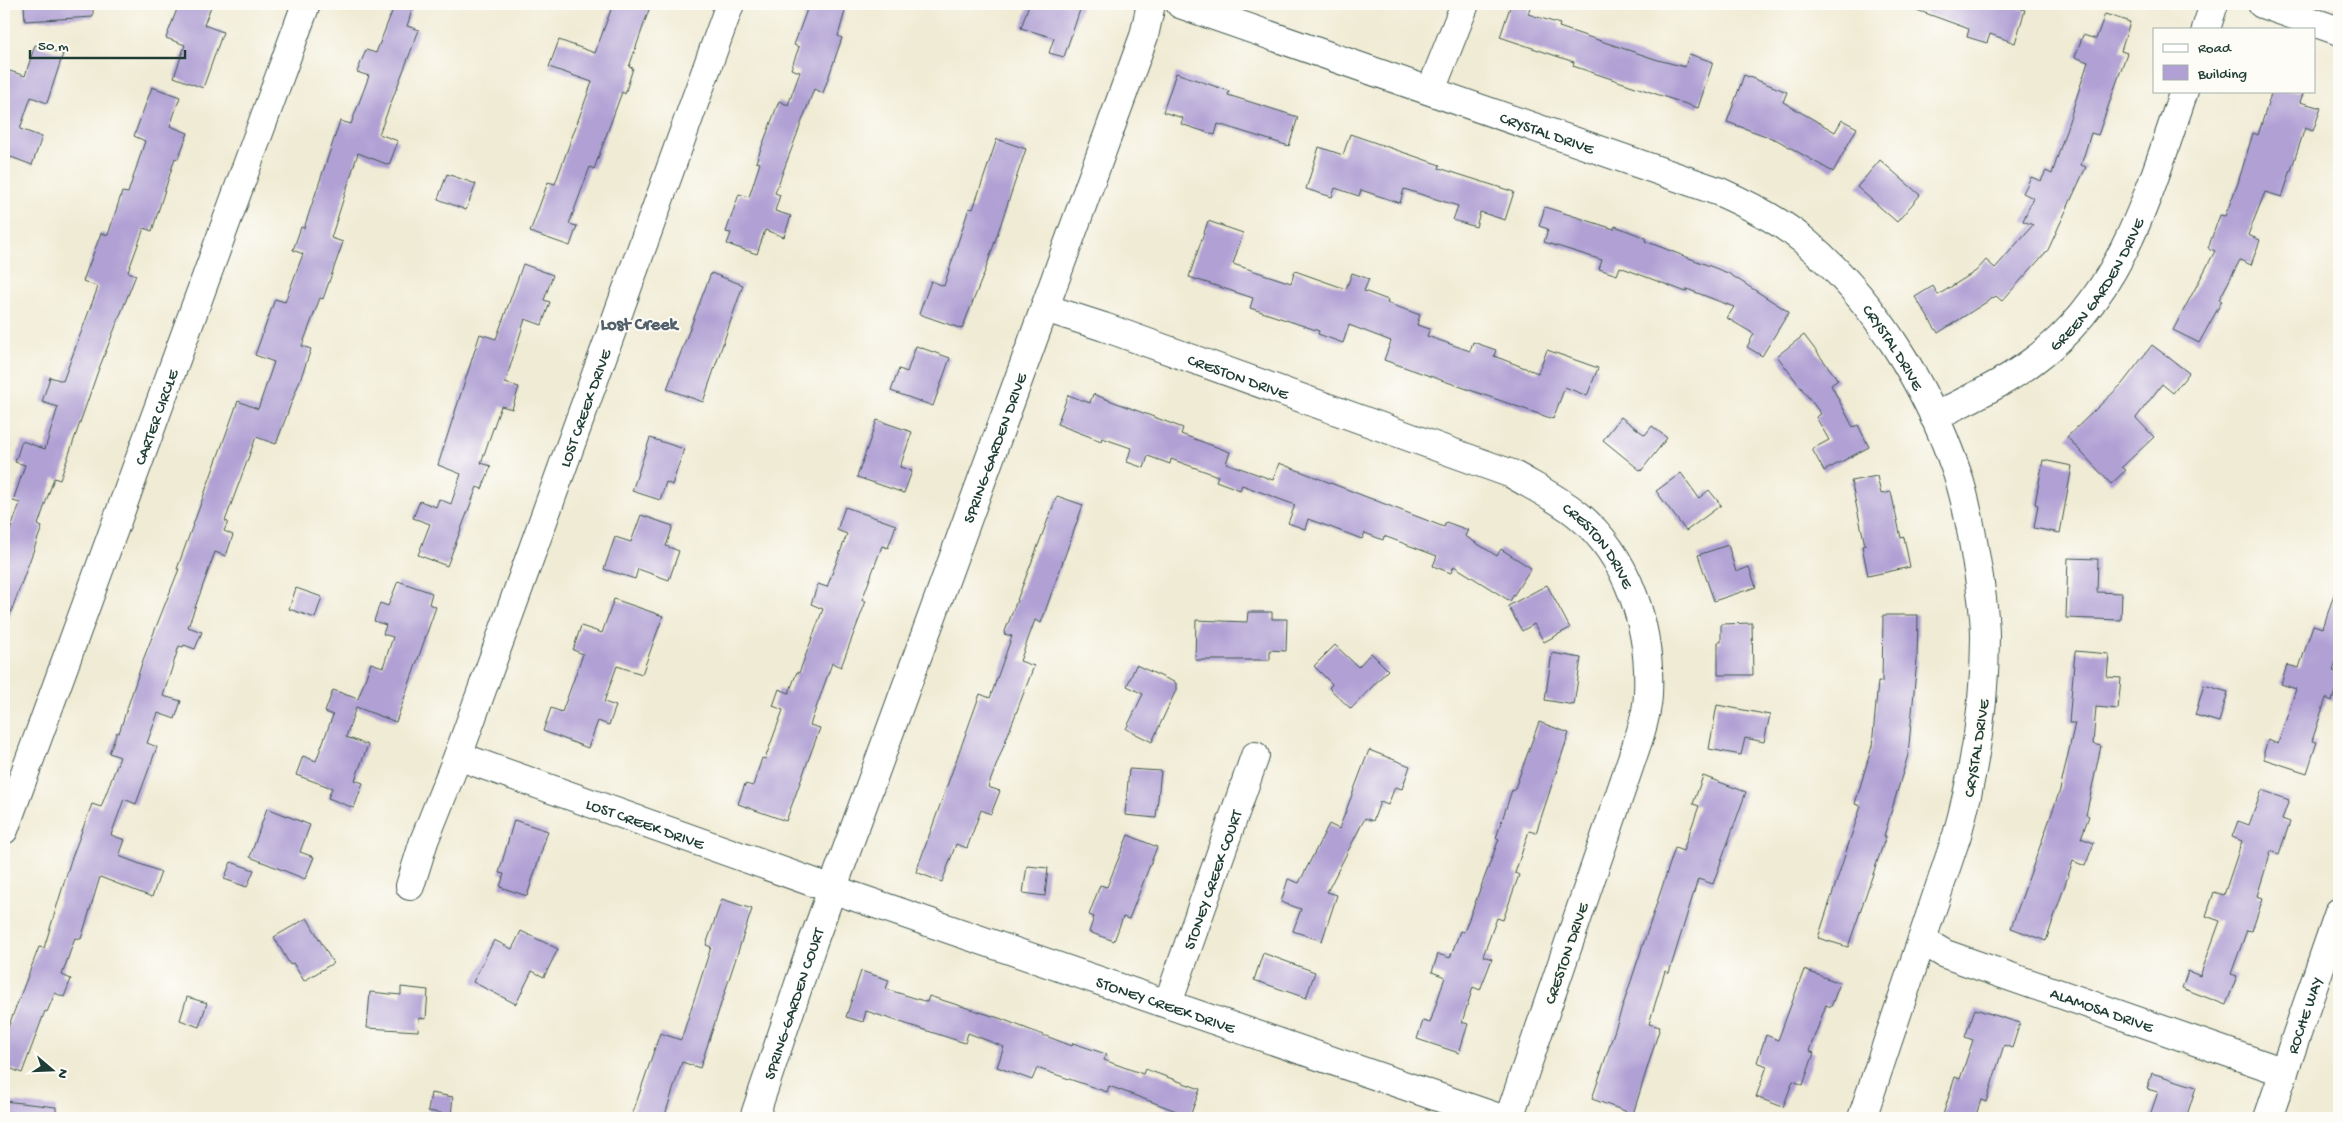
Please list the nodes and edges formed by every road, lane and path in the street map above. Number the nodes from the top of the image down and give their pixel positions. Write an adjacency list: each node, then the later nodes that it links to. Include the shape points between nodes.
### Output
1 (306, 4): 16 (street, CARTER CIRCLE)
2 (730, 4): 14 (street, LOST CREEK DRIVE)
3 (1151, 4): 12 (street, SPRING-GARDEN DRIVE, via 1144,36)
4 (1180, 4): 10 (street, CRYSTAL DRIVE)
5 (1466, 4): 10 (street)
6 (2214, 4): 8 (street)
7 (2262, 4): 9 (street)
8 (2206, 28)
9 (2339, 31)
10 (1431, 90): 13 (street, CRYSTAL DRIVE, via 1720,192 1777,221 1824,258 1864,302 1896,347)
11 (2184, 92): 13 (street, GREEN GARDEN DRIVE, via 2142,213 2124,254 2104,287 2071,328 2034,361 2004,381)
12 (1045, 308): 18 (street, SPRING-GARDEN DRIVE); 25 (street, CRESTON DRIVE, via 1512,474 1550,494 1578,515 1617,563 1633,596 1644,635 1646,711)
13 (1934, 417): 20 (street, CRYSTAL DRIVE, via 1958,475 1972,535 1985,636 1983,699 1970,790)
14 (458, 756): 17 (street, LOST CREEK DRIVE); 18 (street, LOST CREEK DRIVE)
15 (1255, 756): 21 (street, STONEY CREEK COURT)
16 (4, 830)
17 (410, 886)
18 (832, 889): 21 (street, STONEY CREEK DRIVE); 23 (street, SPRING-GARDEN COURT)
19 (2339, 912): 22 (street, ROCHE WAY)
20 (1923, 941): 22 (street, ALAMOSA DRIVE, via 1945,954); 26 (street, CRYSTAL DRIVE)
21 (1168, 1003): 24 (street, STONEY CREEK DRIVE)
22 (2284, 1072): 27 (street, ROCHE WAY)
23 (754, 1118)
24 (1499, 1118)
25 (1509, 1118)
26 (1862, 1118)
27 (2268, 1118)

